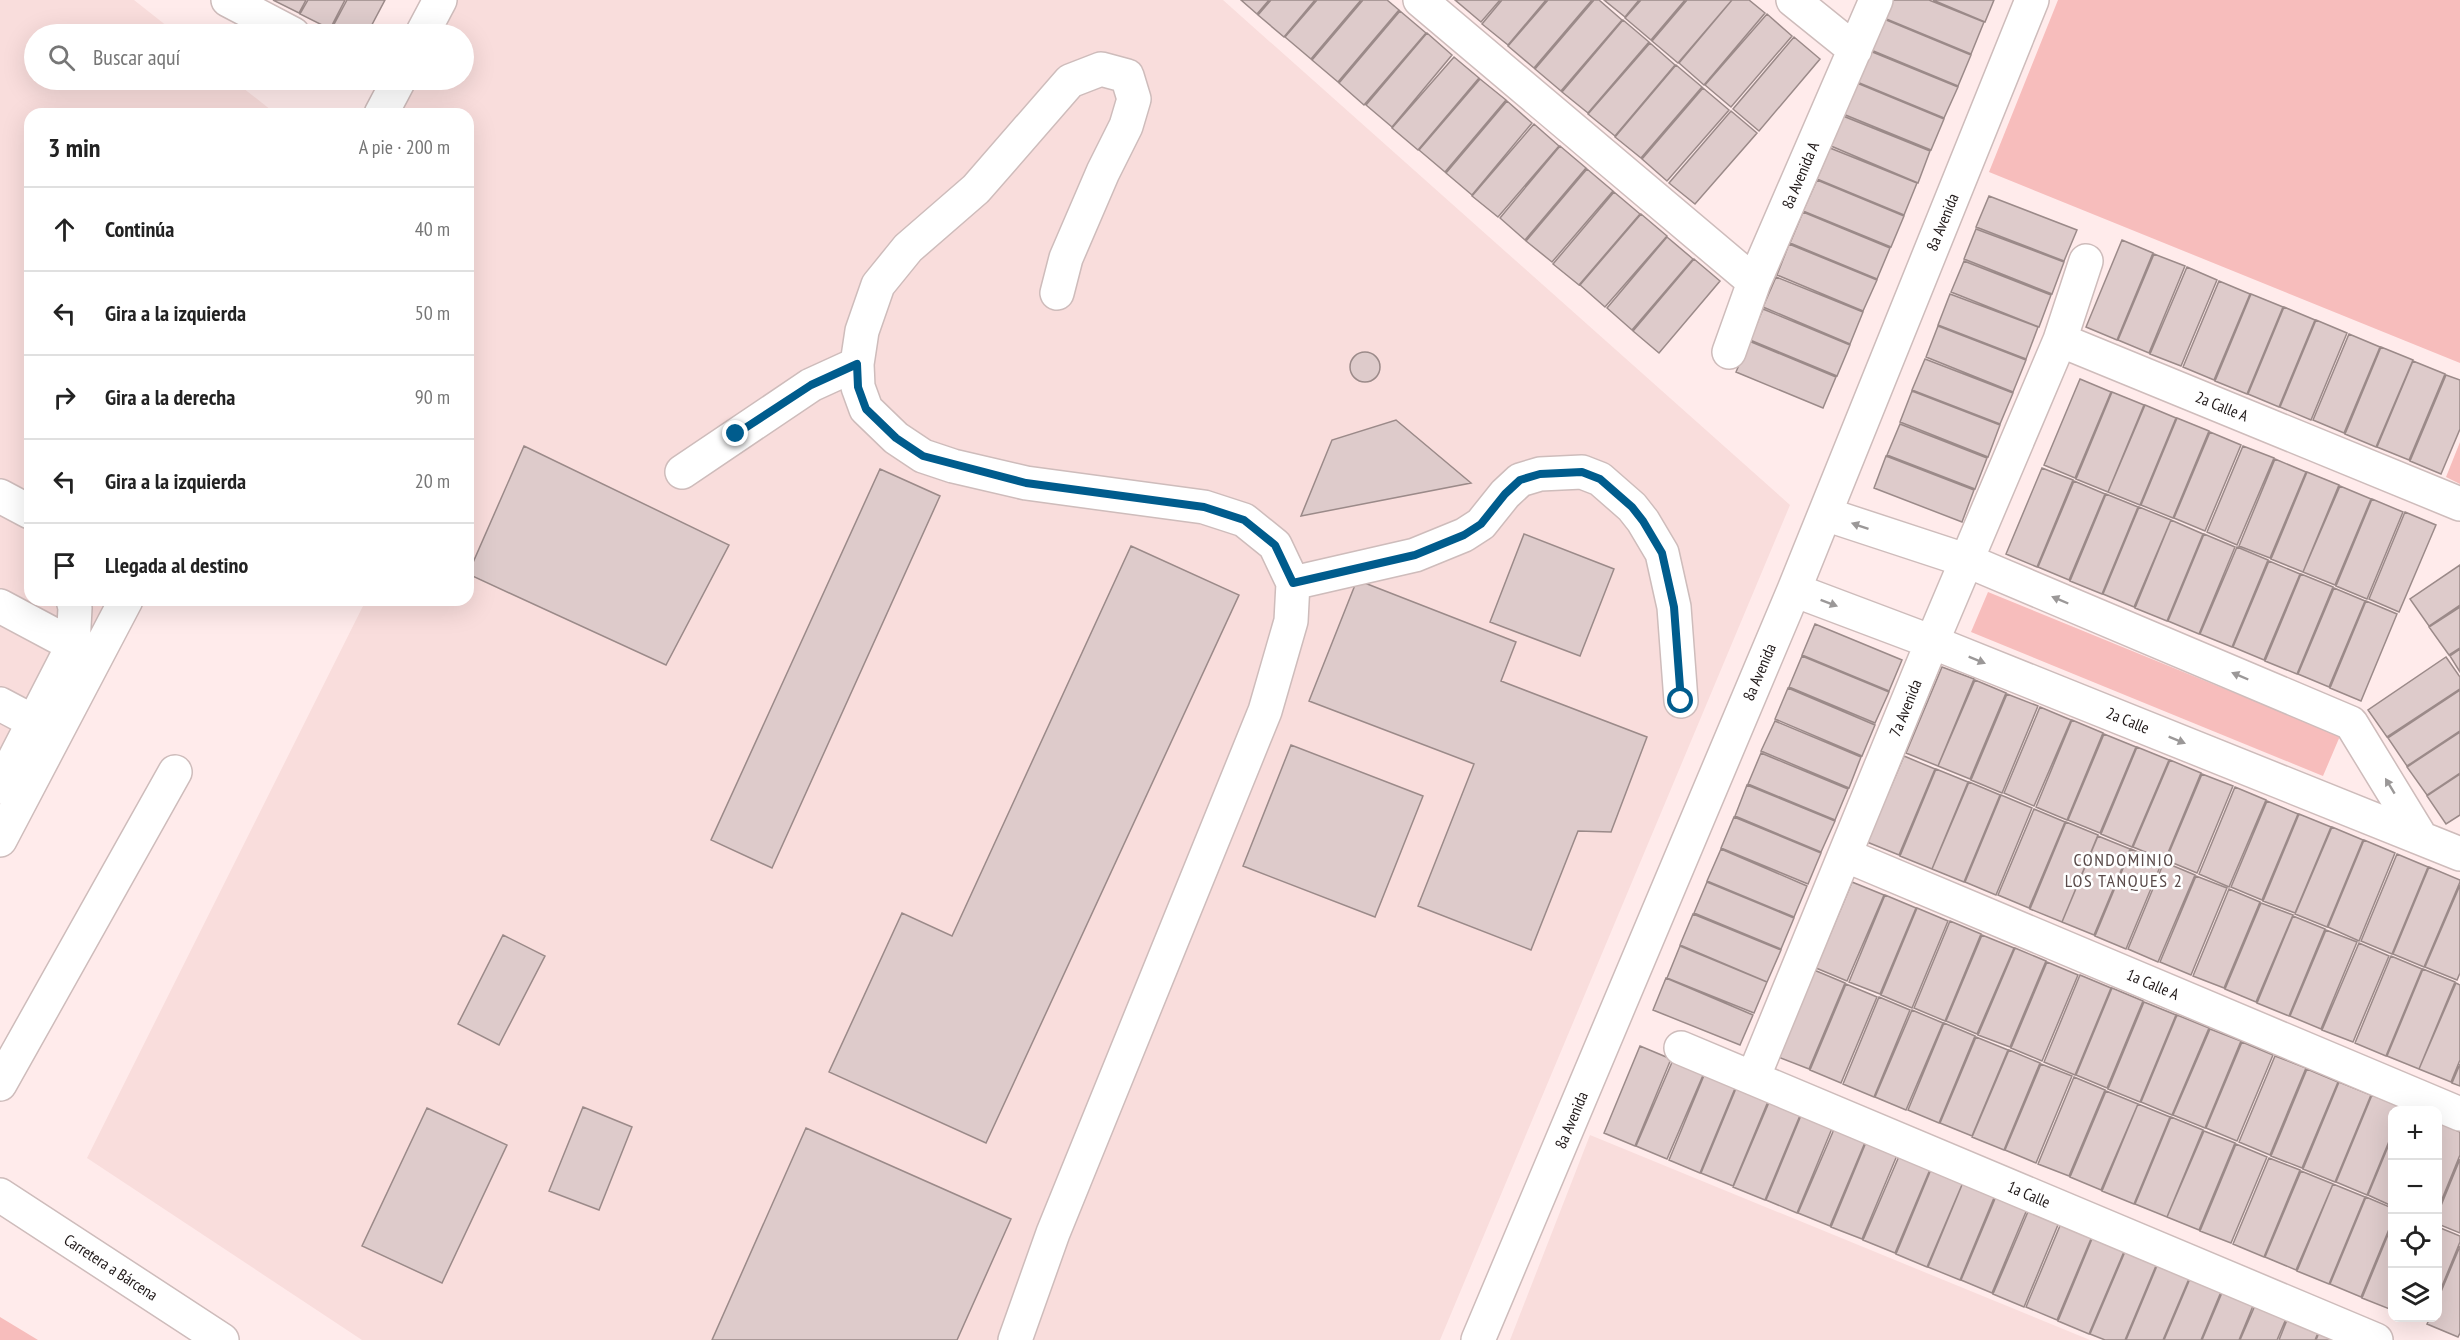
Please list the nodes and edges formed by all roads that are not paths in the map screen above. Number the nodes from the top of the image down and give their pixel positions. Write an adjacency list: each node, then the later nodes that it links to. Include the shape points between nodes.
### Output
1 (228, 0): 7 (street)
2 (440, 0): 8 (street)
3 (1420, 0): 13 (street)
4 (1793, 0): 9 (street)
5 (1876, 0): 9 (street, 8a Avenida A)
6 (2032, 0): 22 (street, 8a Avenida)
7 (274, 24)
8 (427, 24)
9 (1855, 50): 13 (street, 8a Avenida A)
10 (394, 90): 11 (street)
11 (384, 108)
12 (2086, 261): 15 (street)
13 (1754, 282): 16 (street, 8a Avenida A)
14 (1056, 293): 17 (street, via 1066,258 1126,126 1134,99 1127,76 1101,69 1070,81 976,189 908,248 878,285 862,331)
15 (2060, 340): 20 (street, 2a Calle A); 23 (street, 7a Avenida)
16 (1729, 352)
17 (857, 364): 18 (street, via 811,385); 24 (street, via 858,387 866,409 896,438 923,456 1026,483 1204,507 1244,520 1275,545)
18 (682, 472)
19 (0, 496): 21 (street)
20 (2460, 504)
21 (24, 509)
22 (1825, 514): 23 (street, one-way to 22); 25 (street, 8a Avenida)
23 (1968, 561): 29 (street, 7a Avenida); 36 (street, one-way to 23, via 2351,723)
24 (1293, 583): 31 (street, via 1415,555 1481,524 1520,480 1540,474 1582,472 1600,479 1632,507 1662,553 1674,607); 46 (street, via 1291,621 1265,711 1053,1233)
25 (1794, 590): 29 (street, 2a Calle, one-way to 29); 47 (street, 8a Avenida)
26 (0, 606): 30 (street)
27 (74, 606): 30 (street)
28 (123, 606): 37 (street)
29 (1932, 642): 36 (street, 2a Calle, one-way to 36); 39 (street, 7a Avenida)
30 (73, 645): 33 (street)
31 (1681, 701)
32 (0, 704): 33 (street)
33 (34, 722): 35 (street)
34 (175, 772): 42 (street)
35 (0, 787)
36 (2420, 836): 38 (street, 2a Calle)
37 (0, 840)
38 (2460, 854)
39 (1845, 855): 41 (street, 7a Avenida); 43 (street, 1a Calle A)
40 (1681, 1048): 41 (street, 1a Calle)
41 (1753, 1078): 48 (street, 1a Calle)
42 (0, 1084)
43 (2460, 1114)
44 (0, 1195): 45 (street, Carretera a Bárcena)
45 (207, 1335)
46 (1015, 1340)
47 (1478, 1340)
48 (2376, 1340)

